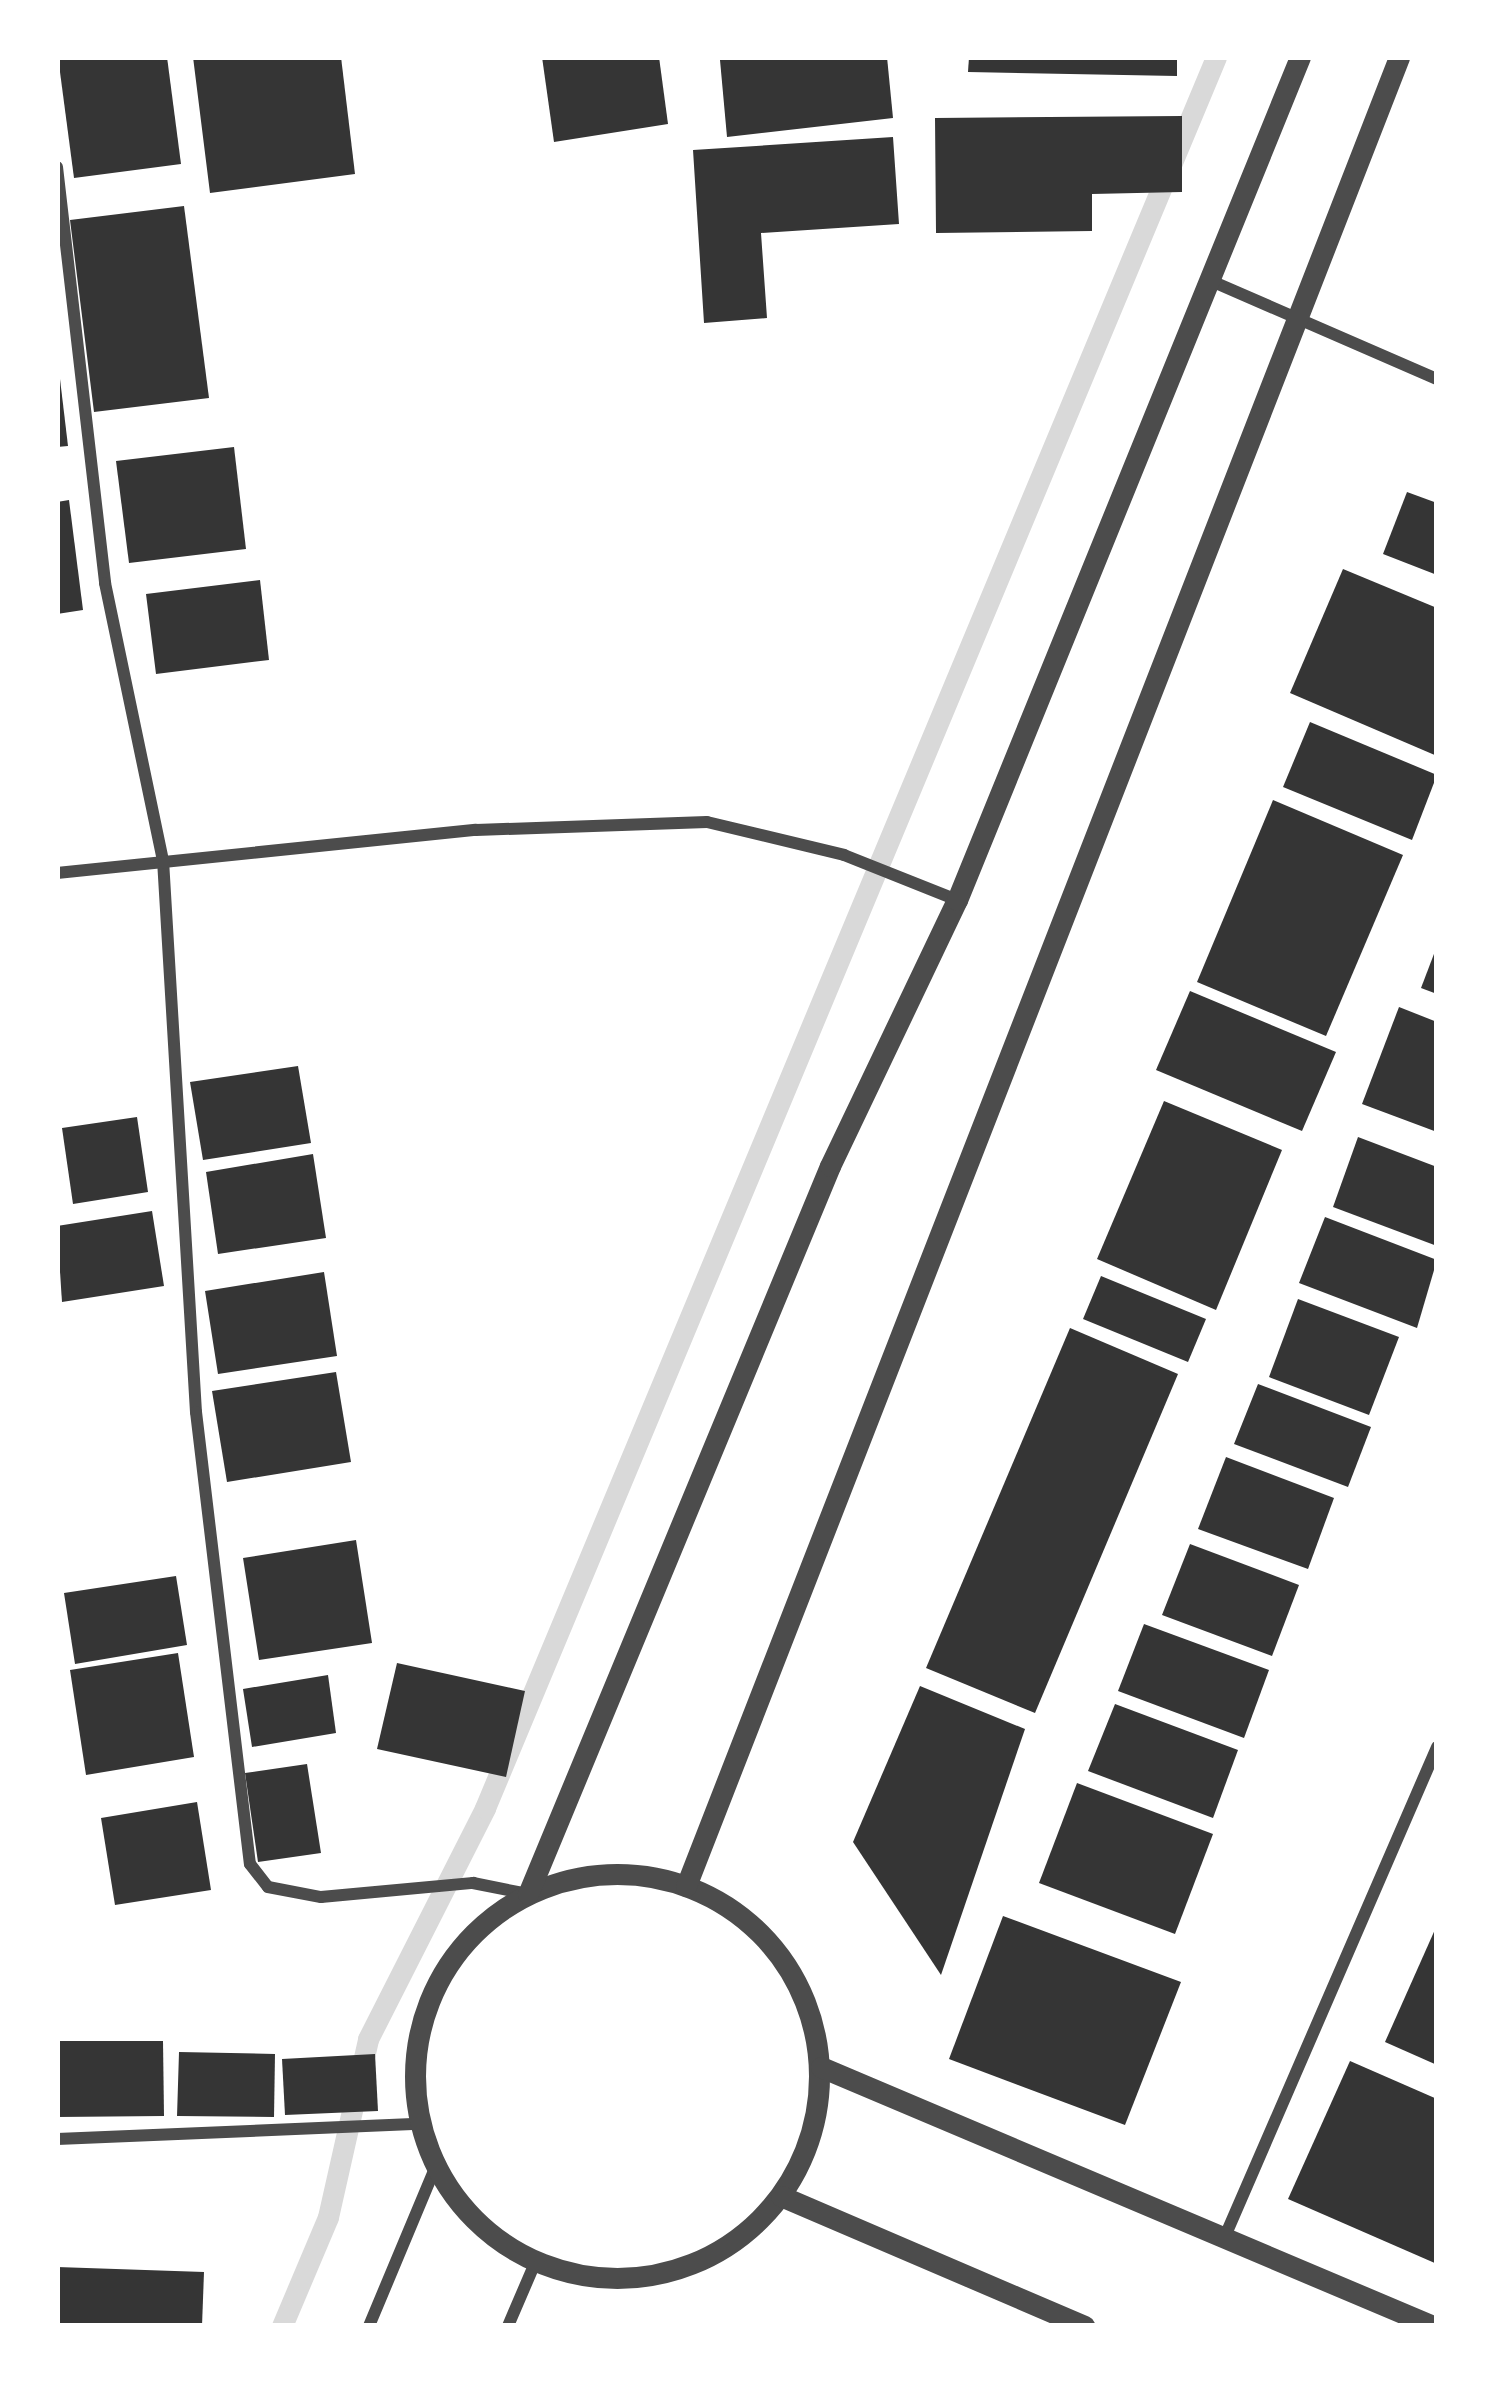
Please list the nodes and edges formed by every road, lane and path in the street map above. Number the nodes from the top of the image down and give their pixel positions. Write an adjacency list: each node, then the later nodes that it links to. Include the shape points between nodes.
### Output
1 (1300, 57): 4 (street)
2 (1399, 57): 5 (street)
3 (57, 167): 7 (street, via 108,604)
4 (1209, 280): 5 (street); 9 (street)
5 (1292, 312): 6 (street); 11 (street)
6 (1437, 379)
7 (164, 860): 8 (street); 9 (street, via 625,820 707,821 855,860); 12 (street, via 196,1412 250,1864 268,1887 321,1897 473,1883)
8 (57, 873)
9 (957, 900): 12 (street, via 830,1166)
10 (1437, 1748): 18 (street)
11 (686, 1886): 12 (street, via 607,1874); 13 (street, via 739,1914 782,1956 809,2008)
12 (528, 1894): 14 (street, via 471,1936 441,1976 413,2074)
13 (820, 2067): 17 (street, via 812,2135); 18 (street)
14 (419, 2124): 15 (street); 16 (street)
15 (57, 2139)
16 (435, 2168): 19 (street, via 477,2224); 20 (street)
17 (781, 2196): 19 (street, via 733,2244 669,2273 602,2279); 22 (street)
18 (1226, 2234): 23 (street)
19 (535, 2263): 21 (street)
20 (369, 2326)
21 (508, 2326)
22 (1084, 2326)
23 (1433, 2326)

